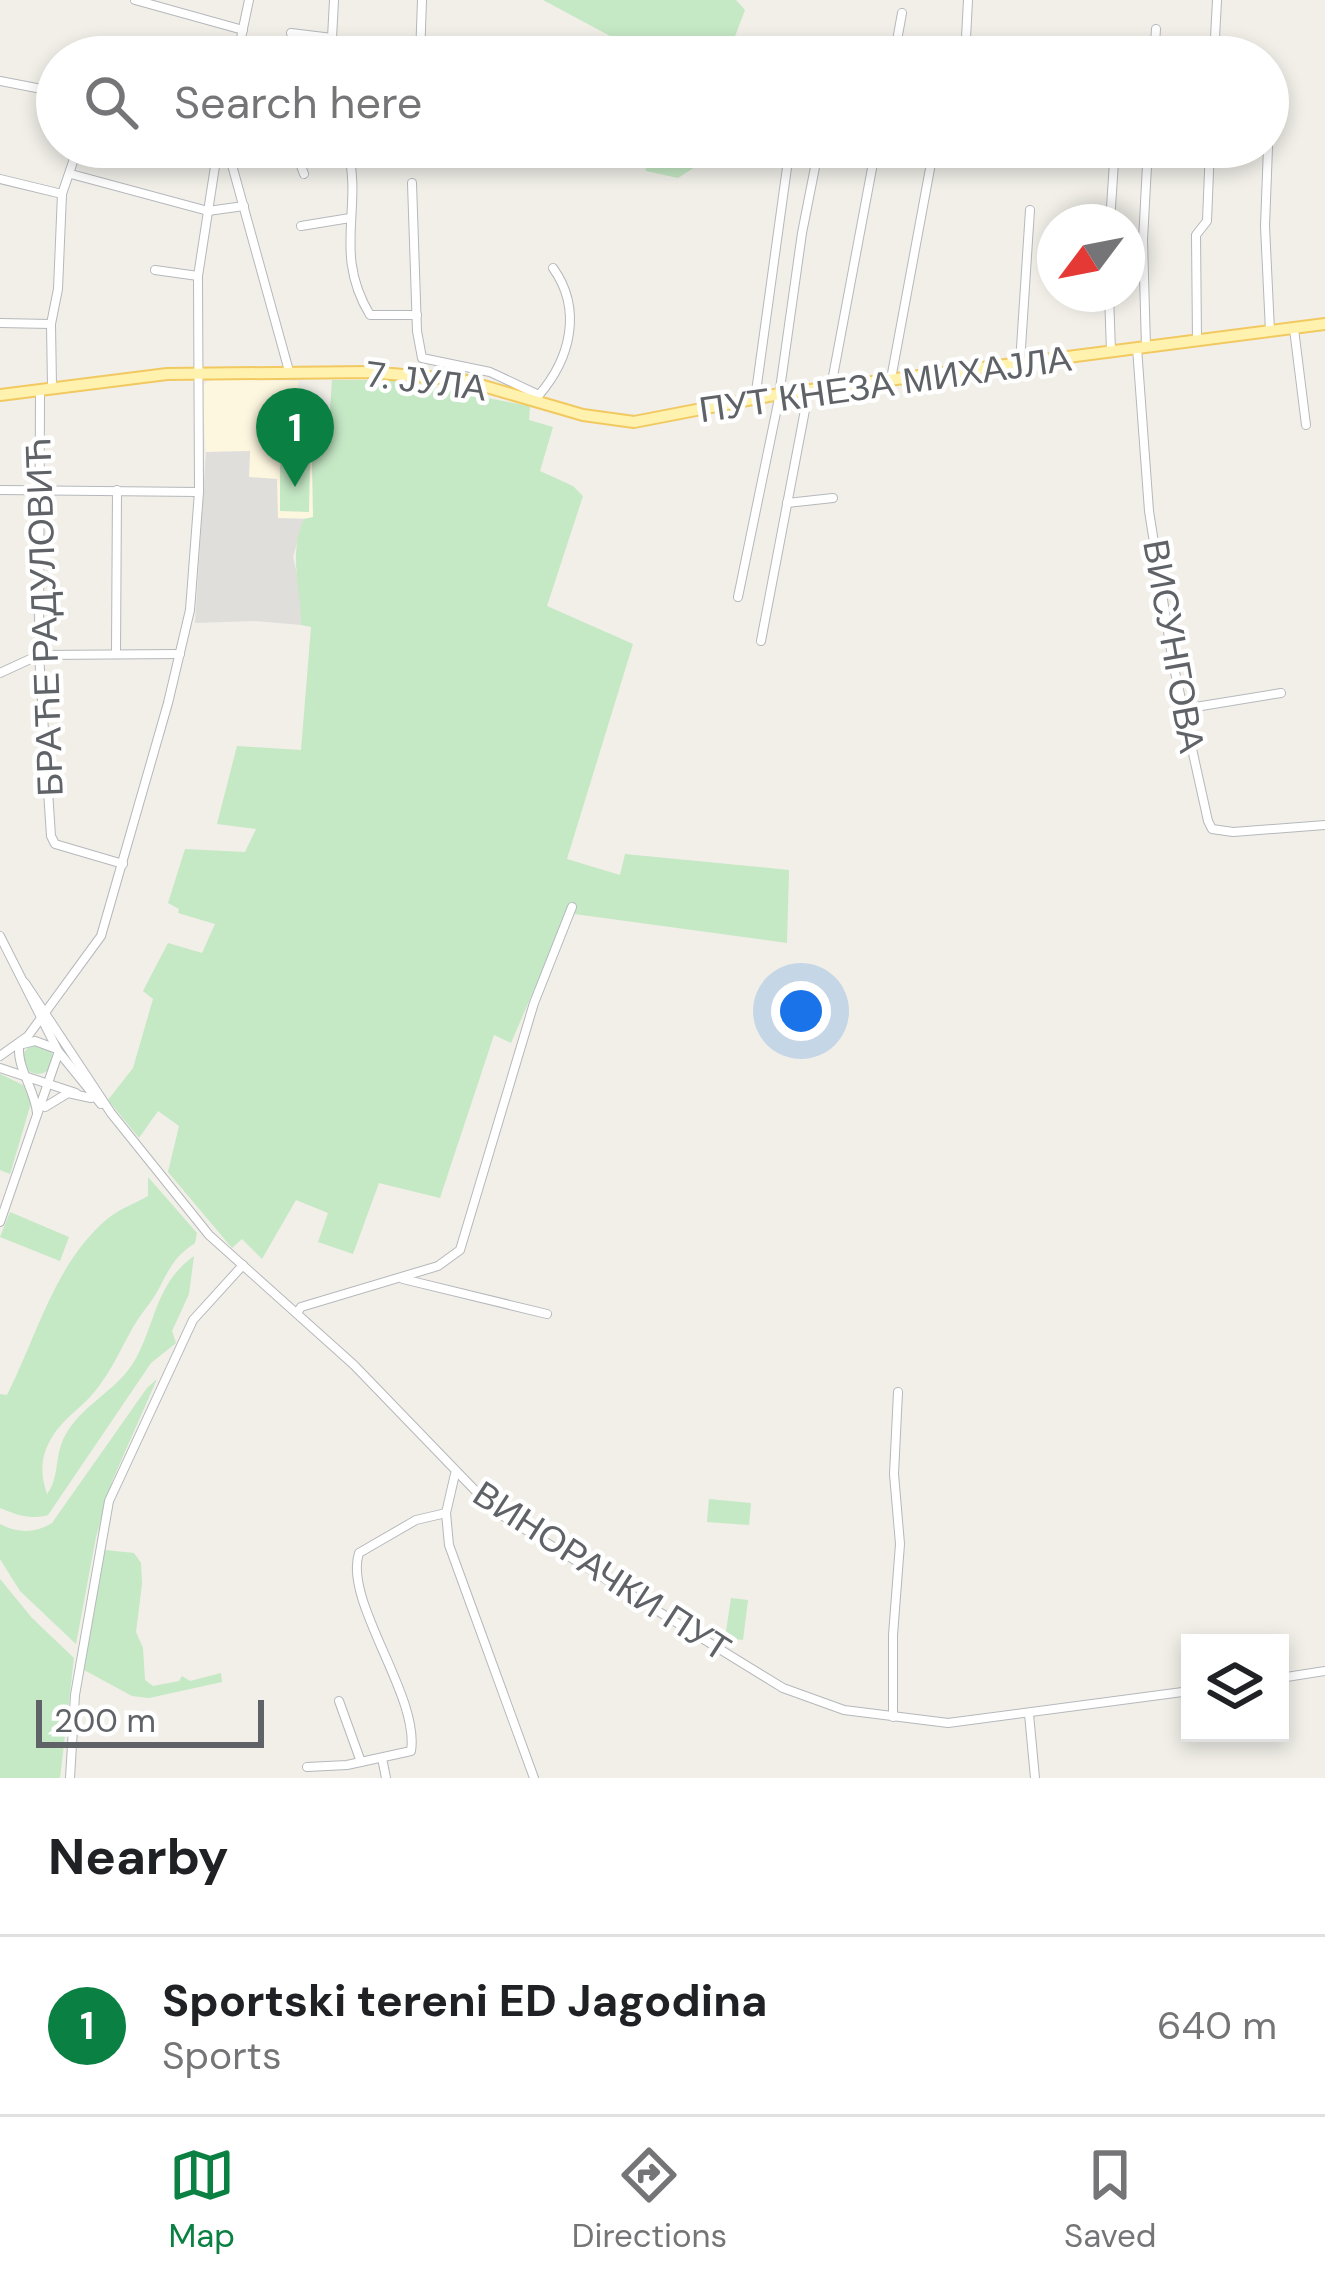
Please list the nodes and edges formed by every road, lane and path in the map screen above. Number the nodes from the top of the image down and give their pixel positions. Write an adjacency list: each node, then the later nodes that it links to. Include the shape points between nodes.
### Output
1 (135, 0): 9 (street)
2 (249, 0): 9 (street)
3 (334, 0): 13 (street)
4 (422, 0): 14 (street)
5 (968, 0): 16 (street)
6 (1217, 0): 18 (street)
7 (902, 13): 15 (street)
8 (1156, 28): 17 (street)
9 (243, 30): 11 (street)
10 (291, 33): 12 (street)
11 (242, 36)
12 (316, 36)
13 (332, 36)
14 (421, 36)
15 (898, 36)
16 (966, 36)
17 (1155, 36)
18 (1215, 36)
19 (0, 80): 20 (street)
20 (36, 88)
21 (73, 168): 34 (street)
22 (218, 168): 42 (street)
23 (230, 168): 40 (street)
24 (302, 168): 35 (street)
25 (348, 168): 43 (street)
26 (787, 168): 68 (street)
27 (815, 168): 66 (street)
28 (873, 168): 62 (street)
29 (930, 168): 61 (street)
30 (1114, 168): 39 (street)
31 (1147, 168): 56 (street, ВИСУНГОВА)
32 (1209, 168): 55 (street, via 1207,221 1196,236)
33 (1267, 168): 54 (street)
34 (71, 174): 38 (street); 42 (street)
35 (304, 174)
36 (0, 179): 38 (street)
37 (412, 184): 49 (street)
38 (62, 194): 51 (street, БРАЋЕ РАДУЛОВИЋ)
39 (1111, 204)
40 (244, 206): 42 (street); 59 (street)
41 (1030, 210): 58 (street)
42 (208, 211): 47 (street)
43 (350, 218): 44 (street); 49 (street, via 353,285 370,315)
44 (301, 226)
45 (553, 268): 67 (street, via 566,293 569,348)
46 (155, 270): 47 (street)
47 (199, 276): 60 (street)
48 (1110, 312): 57 (street)
49 (417, 315): 67 (street, via 422,358 490,372)
50 (0, 323): 51 (street)
51 (51, 324): 63 (street, БРАЋЕ РАДУЛОВИЋ)
52 (1325, 324): 53 (main road, ПУТ КНЕЗА МИХАЈЛА)
53 (1294, 329): 54 (main road, ПУТ КНЕЗА МИХАЈЛА); 70 (street)
54 (1270, 332): 55 (main road, ПУТ КНЕЗА МИХАЈЛА)
55 (1197, 340): 56 (main road, ПУТ КНЕЗА МИХАЈЛА)
56 (1142, 348): 57 (main road, ПУТ КНЕЗА МИХАЈЛА); 84 (street, ВИСУНГОВА, via 1150,511)
57 (1112, 351): 58 (main road, ПУТ КНЕЗА МИХАЈЛА)
58 (1020, 363): 61 (main road, ПУТ КНЕЗА МИХАЈЛА)
59 (289, 371): 60 (main road, 7. ЈУЛА); 67 (main road, 7. ЈУЛА, via 447,377)
60 (196, 373): 63 (main road, 7. ЈУЛА); 74 (street)
61 (891, 379): 62 (main road, ПУТ КНЕЗА МИХАЈЛА)
62 (831, 387): 64 (main road, ПУТ КНЕЗА МИХАЈЛА)
63 (46, 388): 65 (main road, 7. ЈУЛА); 72 (street, БРАЋЕ РАДУЛОВИЋ)
64 (805, 391): 66 (main road, ПУТ КНЕЗА МИХАЈЛА); 76 (street)
65 (0, 394)
66 (778, 394): 68 (main road, ПУТ КНЕЗА МИХАЈЛА); 77 (street)
67 (538, 399): 69 (main road, 7. ЈУЛА)
68 (755, 399): 69 (main road, ПУТ КНЕЗА МИХАЈЛА)
69 (633, 422)
70 (1306, 425)
71 (0, 490): 72 (street)
72 (37, 490): 73 (street); 81 (street, БРАЋЕ РАДУЛОВИЋ)
73 (117, 490): 74 (street); 79 (street)
74 (199, 492): 80 (street)
75 (833, 498): 76 (street)
76 (788, 503): 78 (street)
77 (738, 598)
78 (761, 641)
79 (116, 652): 80 (street); 81 (street)
80 (180, 654): 86 (street)
81 (39, 655): 82 (street); 86 (street, БРАЋЕ РАДУЛОВИЋ, via 52,840)
82 (0, 673)
83 (1281, 693): 84 (street)
84 (1183, 709): 85 (street, ВИСУНГОВА, via 1212,829)
85 (1325, 825)
86 (123, 864): 90 (street, via 101,936)
87 (572, 907): 107 (street, via 460,1250)
88 (0, 936): 89 (street)
89 (29, 990): 90 (street); 91 (street); 91 (street)
90 (59, 992): 91 (street)
91 (44, 1009): 92 (street); 93 (street); 94 (street)
92 (56, 1029): 94 (street); 96 (street)
93 (21, 1044): 94 (street); 95 (street); 99 (street)
94 (58, 1051): 96 (street); 97 (street); 102 (street)
95 (0, 1056)
96 (78, 1066): 103 (street)
97 (56, 1067): 99 (street); 100 (street)
98 (0, 1068): 99 (street)
99 (29, 1078): 100 (street); 104 (street)
100 (51, 1084): 101 (street); 104 (street)
101 (76, 1093): 102 (street); 104 (street, via 56,1098)
102 (98, 1101): 103 (street)
103 (111, 1113): 106 (street, ВИНОРАЧКИ ПУТ, via 209,1235)
104 (39, 1116): 105 (street)
105 (0, 1222)
106 (243, 1265): 108 (street, ВИНОРАЧКИ ПУТ); 122 (street, via 198,1312 173,1356 109,1501 74,1695)
107 (402, 1277): 108 (street); 109 (street)
108 (297, 1313): 111 (street, ВИНОРАЧКИ ПУТ)
109 (547, 1314)
110 (898, 1392): 118 (street)
111 (455, 1474): 112 (street); 118 (street, ВИНОРАЧКИ ПУТ, via 495,1511 783,1688)
112 (446, 1513): 119 (street, via 416,1520 359,1553 355,1565 412,1739 411,1751); 124 (street, via 453,1562)
113 (1325, 1671): 114 (street)
114 (1289, 1677)
115 (1181, 1692): 117 (street, ВИНОРАЧКИ ПУТ)
116 (339, 1701): 120 (street)
117 (1029, 1714): 118 (street, ВИНОРАЧКИ ПУТ, via 967,1723); 125 (street)
118 (893, 1717)
119 (382, 1758): 120 (street); 123 (street)
120 (361, 1762): 121 (street)
121 (307, 1767)
122 (70, 1778)
123 (386, 1778)
124 (534, 1778)
125 (1035, 1778)

